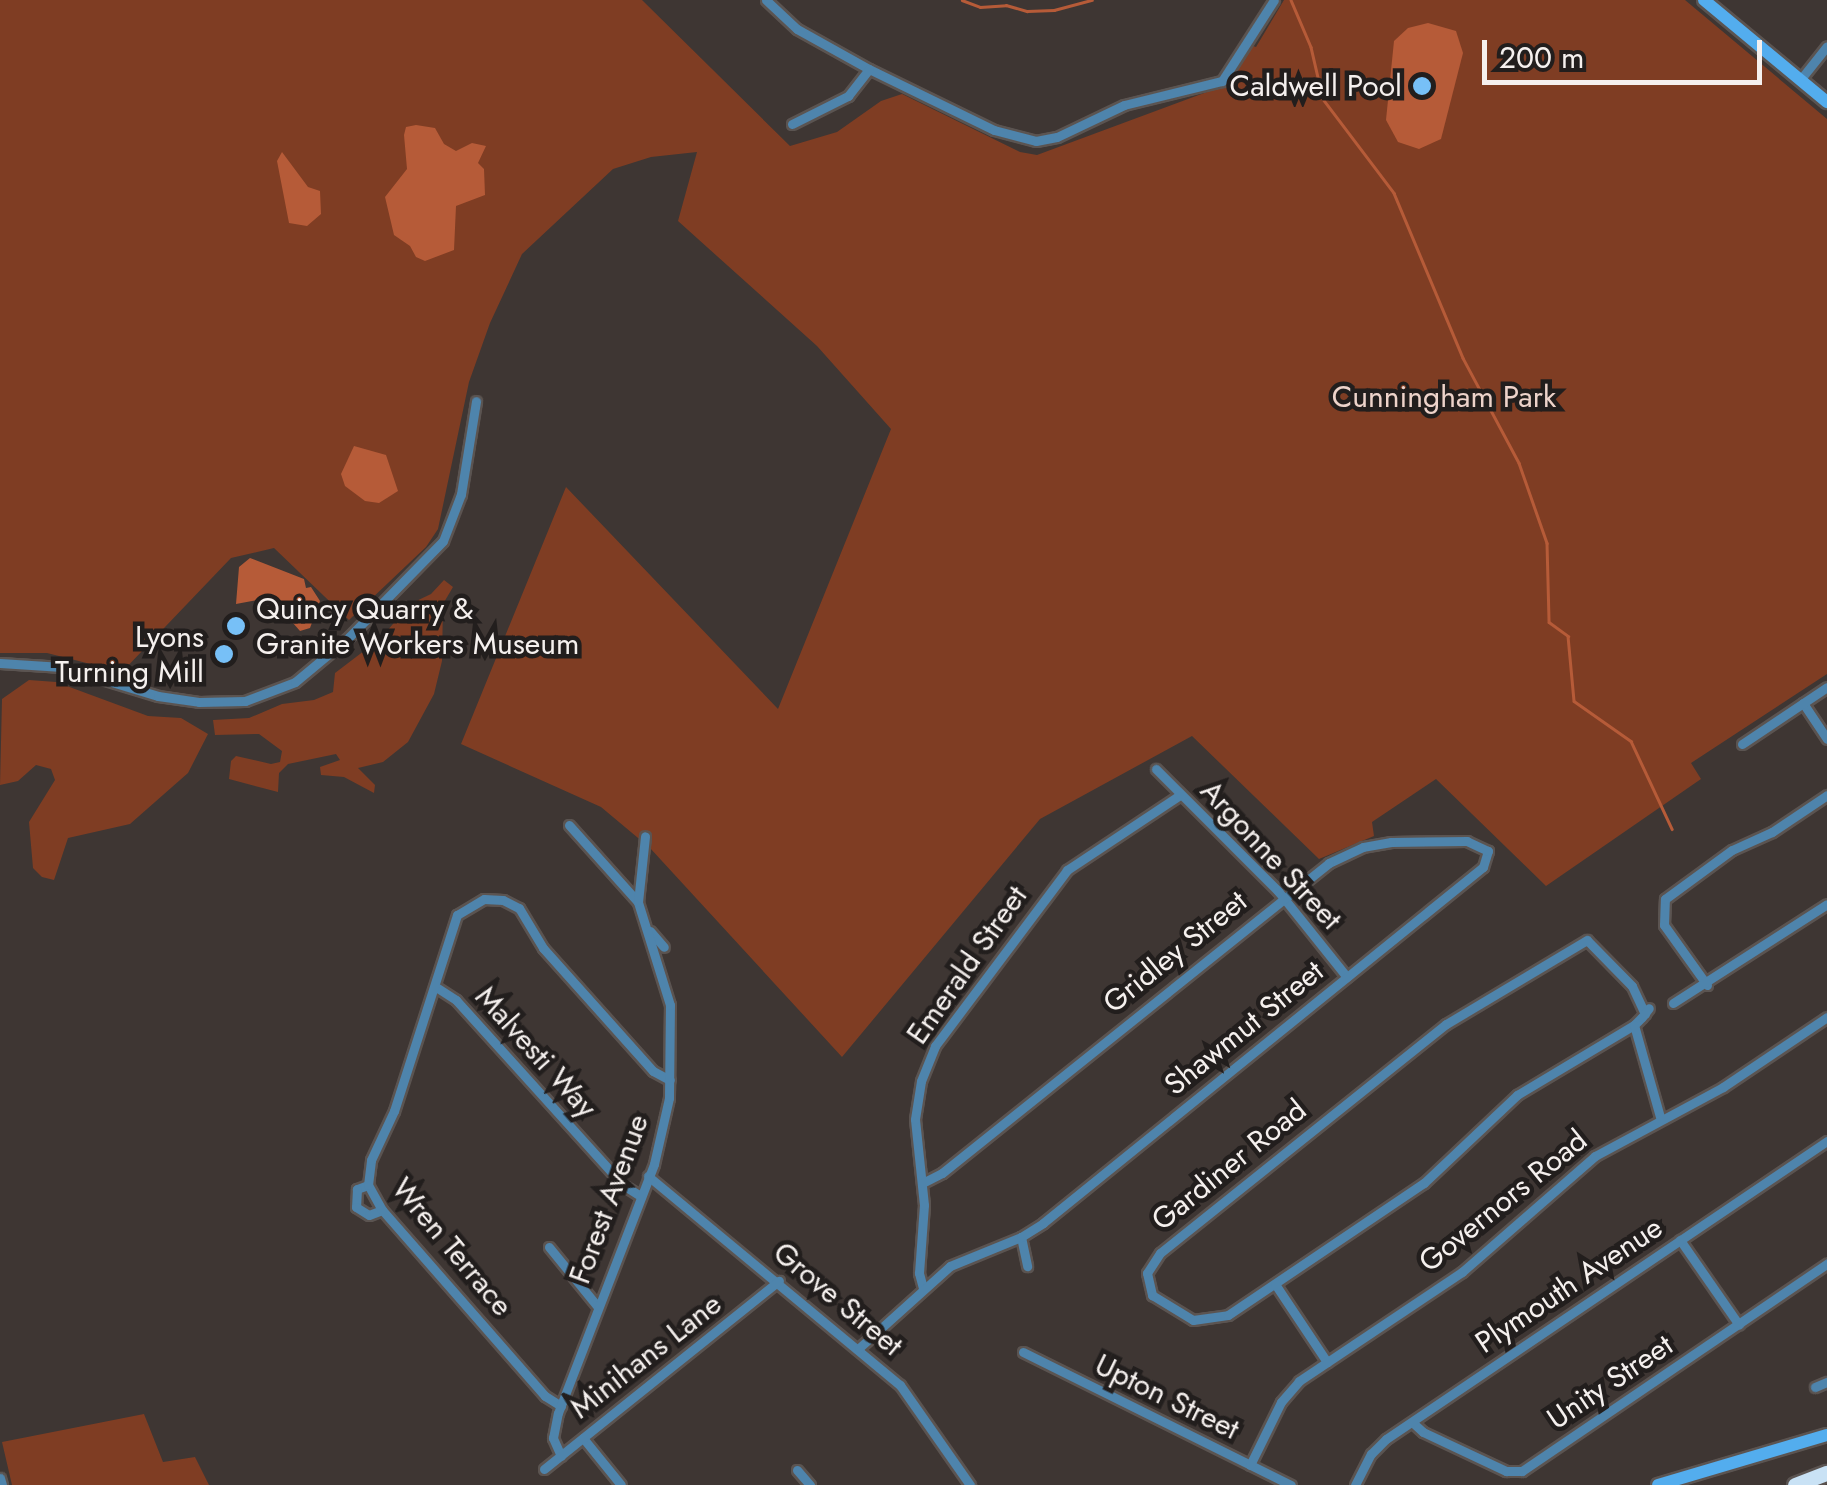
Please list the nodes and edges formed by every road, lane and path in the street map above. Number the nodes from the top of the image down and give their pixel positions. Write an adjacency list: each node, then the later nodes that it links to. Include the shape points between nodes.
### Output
1 (766, 0): 6 (street, via 805,34)
2 (1259, 0): 4 (street)
3 (1704, 0): 7 (main road)
4 (1272, 3): 6 (street, via 1222,81 1133,102 1042,140 994,130)
5 (1827, 46): 7 (street)
6 (869, 69): 9 (street, via 848,96)
7 (1800, 80): 8 (main road)
8 (1827, 102)
9 (792, 124)
10 (476, 401): 11 (street, via 461,494 443,541 295,682 245,701 199,702 62,667)
11 (0, 662)
12 (1827, 687): 13 (street)
13 (1803, 703): 14 (street); 15 (street)
14 (1827, 740)
15 (1742, 744)
16 (1156, 769): 17 (street, Argonne Street)
17 (1180, 795): 22 (street, Argonne Street); 37 (street, Emerald Street, via 1066,870 940,1038 916,1110)
18 (1827, 795): 28 (street, via 1732,850 1665,899 1664,924)
19 (569, 825): 23 (street)
20 (645, 836): 23 (street, Forest Avenue)
21 (1488, 851): 22 (street, Gridley Street, via 1467,841 1372,844 1338,858); 27 (street, Shawmut Street, via 1486,864)
22 (1284, 896): 27 (street, Argonne Street); 37 (street, Gridley Street)
23 (638, 902): 25 (street, Forest Avenue)
24 (1827, 904): 28 (street)
25 (648, 930): 26 (street); 33 (street, Forest Avenue, via 670,1005)
26 (664, 947)
27 (1346, 977): 41 (street, Shawmut Street)
28 (1707, 985): 30 (street)
29 (436, 987): 33 (street, Wren Terrace, via 457,914 478,900 509,902 653,1071); 38 (street, Wren Terrace, via 371,1160); 39 (street, Malvesti Way, via 456,1000 622,1186)
30 (1673, 1003)
31 (1827, 1017): 34 (street, Governors Road, via 1729,1084)
32 (1634, 1025): 34 (street); 47 (street, Gardiner Road, via 1516,1095 1430,1178); 47 (street, Gardiner Road, via 1647,1011 1587,940 1446,1024 1160,1253 1147,1273 1158,1303 1199,1322 1222,1318)
33 (670, 1080): 36 (street, Forest Avenue)
34 (1660, 1118): 53 (street, Governors Road, via 1596,1156 1462,1272)
35 (1827, 1141): 42 (street, Plymouth Avenue)
36 (648, 1176): 39 (street, Forest Avenue); 46 (street, Grove Street)
37 (922, 1183): 48 (street, Emerald Street, via 918,1273)
38 (368, 1185): 40 (street, Wren Terrace); 40 (street, via 355,1192 356,1207 369,1215)
39 (639, 1195): 49 (street, Forest Avenue)
40 (382, 1210): 56 (street, Wren Terrace)
41 (1021, 1237): 45 (street); 48 (street, Shawmut Street, via 957,1262)
42 (1680, 1240): 50 (street); 57 (street, Plymouth Avenue)
43 (549, 1248): 49 (street)
44 (1827, 1264): 50 (street, Unity Street)
45 (1027, 1266)
46 (779, 1281): 51 (street, Grove Street); 59 (street, Minihans Lane)
47 (1275, 1284): 53 (street)
48 (924, 1288): 51 (street, Shawmut Street)
49 (598, 1307): 56 (street, Forest Avenue)
50 (1738, 1324): 57 (street, Unity Street, via 1522,1471 1506,1471)
51 (860, 1348): 67 (street, Grove Street, via 908,1393)
52 (1023, 1352): 61 (street, Upton Street)
53 (1327, 1362): 61 (street, Governors Road, via 1285,1396)
54 (1827, 1382): 55 (street)
55 (1815, 1387)
56 (561, 1406): 60 (street, Forest Avenue, via 553,1433)
57 (1412, 1422): 69 (street, Plymouth Avenue, via 1376,1448)
58 (1827, 1436): 70 (main road)
59 (584, 1438): 60 (street, Minihans Lane); 65 (street)
60 (561, 1456): 62 (street, Minihans Lane)
61 (1250, 1465): 68 (street, Upton Street)
62 (544, 1469)
63 (797, 1470): 66 (street)
64 (1825, 1478): 71 (highway)
65 (621, 1485)
66 (810, 1485)
67 (970, 1485)
68 (1291, 1485)
69 (1355, 1485)
70 (1658, 1485)
71 (1796, 1485)

